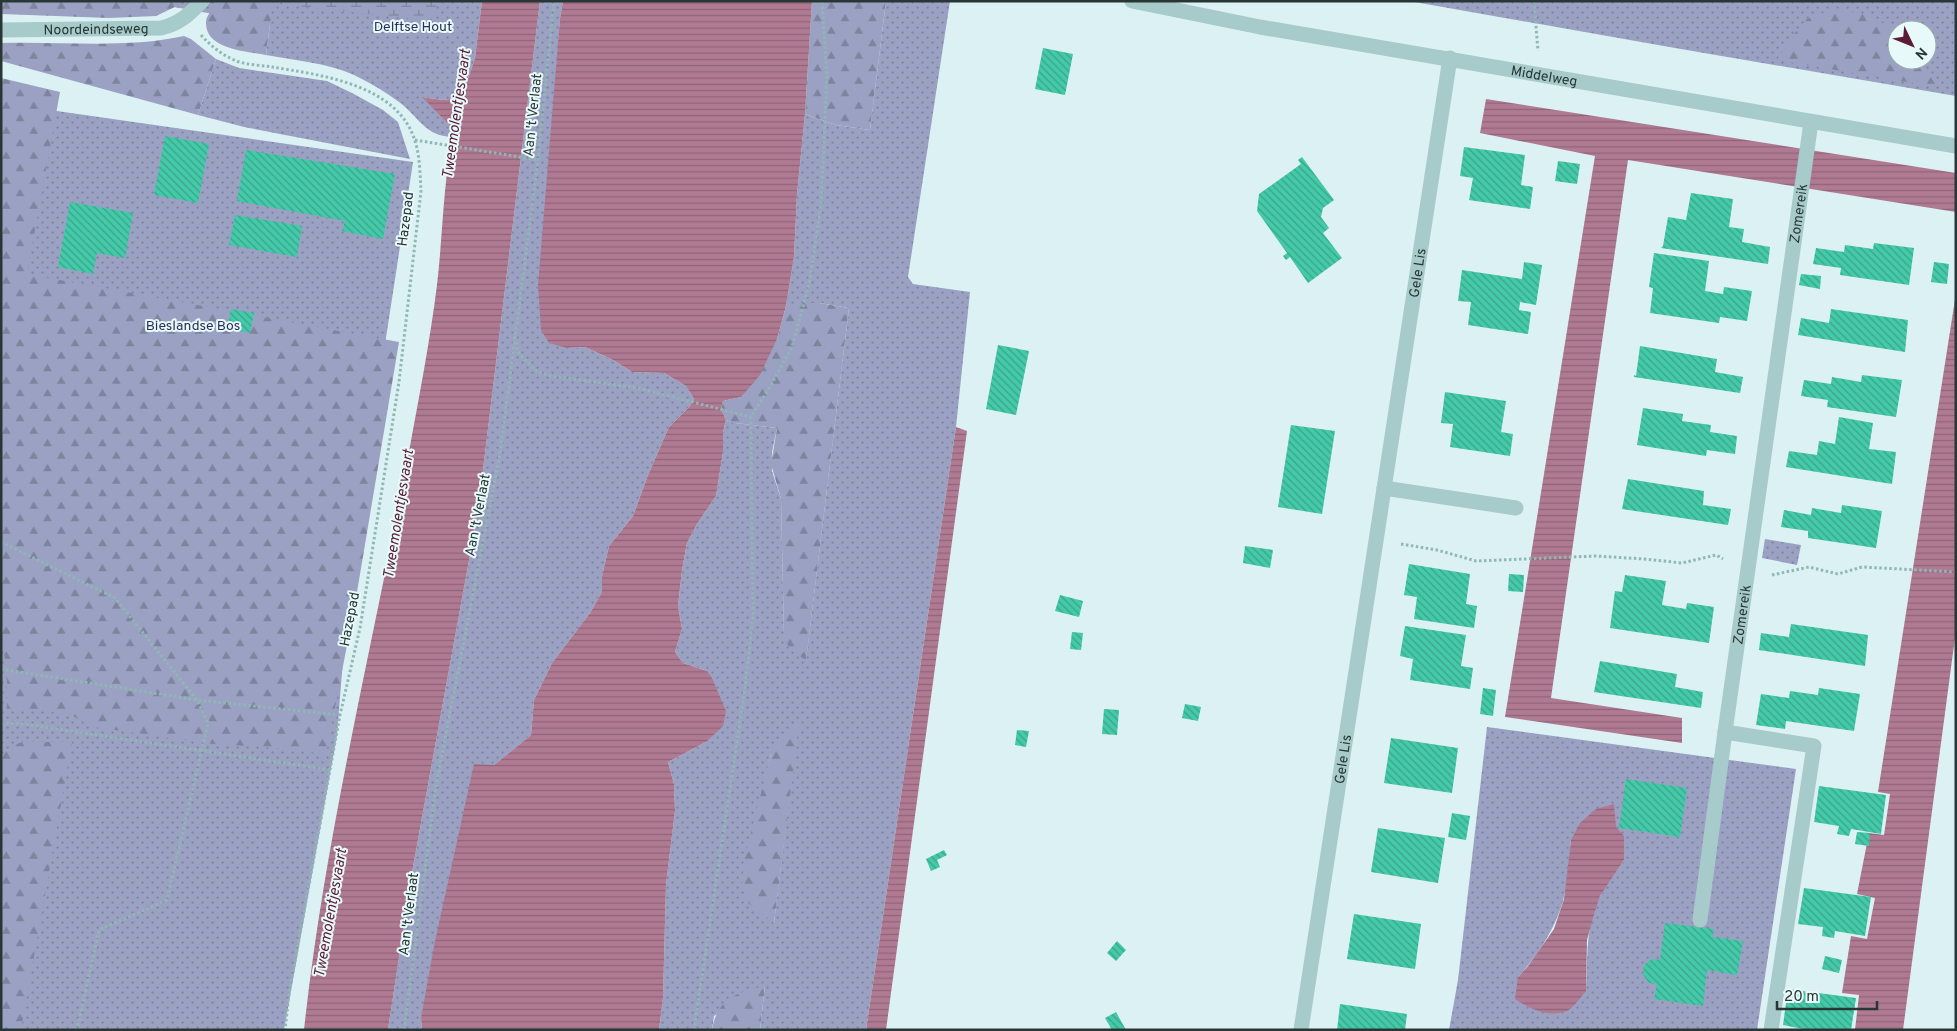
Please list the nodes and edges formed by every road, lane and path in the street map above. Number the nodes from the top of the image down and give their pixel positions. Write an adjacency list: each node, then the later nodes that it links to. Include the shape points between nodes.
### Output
1 (202, 1): 6 (street)
2 (554, 1): 13 (path, Aan 't Verlaat)
3 (822, 1): 15 (path, via 827,77 821,205 809,285 792,347)
4 (1132, 1): 8 (street, Middelweg, via 1260,27)
5 (1534, 1): 9 (path)
6 (188, 17): 7 (street, Noordeindseweg, via 174,26 161,28); 11 (path, Hazepad, via 213,48 236,61 360,86 401,113)
7 (1, 30)
8 (1450, 58): 9 (street, Middelweg); 16 (street, Gele Lis)
9 (1541, 76): 10 (street, Middelweg)
10 (1811, 122): 12 (street, Middelweg); 27 (street, Zomereik)
11 (415, 140): 13 (path); 25 (path, Hazepad, via 421,191 399,382 360,628)
12 (1956, 146)
13 (538, 160): 14 (path, Aan 't Verlaat)
14 (516, 340): 15 (path, via 519,354 536,372 638,388); 33 (path, Aan 't Verlaat, via 498,464 436,786)
15 (751, 417): 34 (path, via 753,616)
16 (1384, 488): 17 (street); 18 (street, Gele Lis)
17 (1516, 508)
18 (1376, 539): 20 (path, via 1476,561); 35 (street, Gele Lis)
19 (1, 542): 24 (path, via 114,598)
20 (1596, 556)
21 (1892, 568): 22 (path)
22 (1956, 572)
23 (1, 669): 24 (path)
24 (197, 700): 25 (path); 28 (path, via 208,723)
25 (340, 716): 29 (path, Hazepad)
26 (1, 723): 28 (path)
27 (1725, 732): 30 (street, Zomereik); 36 (street, via 1814,746)
28 (202, 752): 29 (path); 31 (path, via 167,900 99,930)
29 (331, 770): 32 (path, Hazepad)
30 (1700, 920)
31 (77, 1030)
32 (285, 1030)
33 (404, 1030)
34 (694, 1030)
35 (1301, 1030)
36 (1771, 1030)

